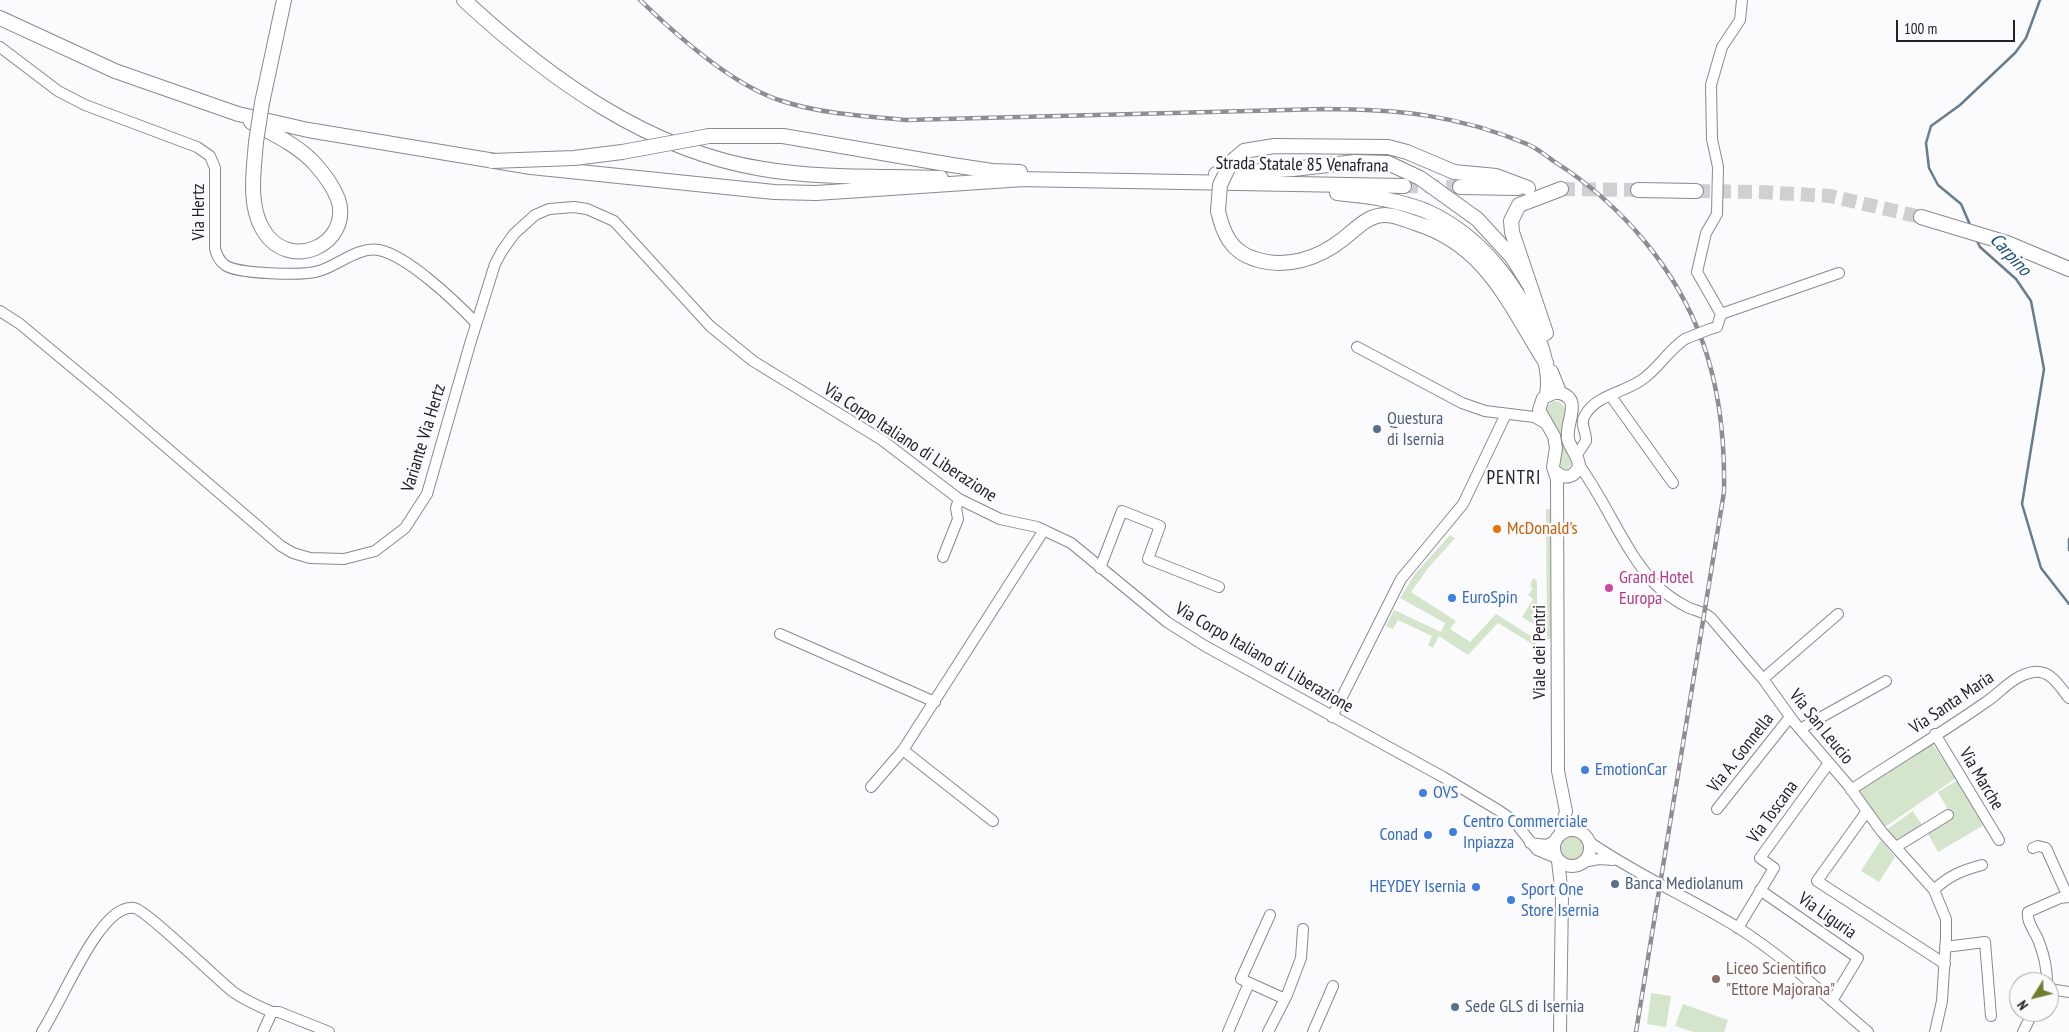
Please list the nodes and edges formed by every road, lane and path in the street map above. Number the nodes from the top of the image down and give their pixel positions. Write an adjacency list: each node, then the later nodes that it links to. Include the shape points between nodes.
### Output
1 (284, 0): 6 (highway, bridge, via 262,103 256,142 255,208 262,229 275,243 301,254 320,247 334,232 339,220 338,200 328,180 295,147)
2 (464, 0): 8 (highway, via 529,57 579,92 648,133 703,155 784,172)
3 (1742, 0): 22 (street, via 1740,20 1722,47 1711,85 1712,139 1718,167 1717,214 1706,234 1697,272)
4 (0, 18): 6 (highway, via 115,71)
5 (0, 47): 23 (street, Via Hertz, via 58,91 190,144 210,156 215,168 215,249 226,266 239,271 312,273 369,249 380,250 423,274)
6 (238, 114): 7 (highway, via 308,130)
7 (492, 161): 8 (highway, bridge, via 774,192 816,193); 9 (highway, bridge, via 574,158 709,136 783,136 992,171 1047,172)
8 (1024, 179): 9 (highway)
9 (1064, 180): 10 (highway)
10 (1171, 181): 11 (highway, Strada Statale 85 Venafrana); 20 (highway, via 1211,174 1388,163 1420,178 1477,220 1512,257)
11 (1233, 183): 12 (highway, Strada Statale 85 Venafrana); 26 (highway, via 1266,191 1367,196 1426,211 1449,224 1487,255 1513,287 1532,320)
12 (1404, 186)
13 (1460, 187): 14 (highway)
14 (1528, 188): 20 (highway, via 1561,189 1528,200 1514,212 1512,232); 26 (highway, bridge, via 1496,176 1454,172 1388,147 1274,146 1244,152 1231,162 1220,185 1218,211 1225,236 1237,250 1268,263 1289,264 1309,258 1341,241 1370,217 1386,215 1445,234 1491,274 1507,295)
15 (1638, 190): 16 (highway)
16 (1696, 191)
17 (1921, 217): 18 (highway, via 1986,236)
18 (2069, 269)
19 (1839, 273): 22 (street)
20 (1528, 284): 28 (highway, via 1547,336 1552,374)
21 (0, 311): 23 (street, Variante Via Hertz, via 109,398 281,546 293,554 326,560 344,560 374,551 405,528 416,512 427,494)
22 (1720, 314): 27 (street, bridge, via 1717,327 1685,339 1654,371)
23 (476, 323): 24 (street, Variante Via Hertz, via 495,264 514,234 535,215 549,209 574,207 614,221 695,311)
24 (730, 344): 36 (street, Via Corpo Italiano di Liberazione, via 793,387 882,440)
25 (1357, 347): 29 (street, via 1455,400)
26 (1546, 363): 28 (highway)
27 (1610, 395): 32 (street, via 1584,416); 35 (street)
28 (1549, 397): 30 (street); 31 (main road, Viale dei Pentri, via 1539,410); 33 (main road, via 1566,395 1572,401)
29 (1506, 414): 30 (street); 47 (street, via 1462,504 1401,579)
30 (1526, 416): 31 (street)
31 (1545, 423): 34 (main road, Viale dei Pentri, via 1554,436 1553,467)
32 (1584, 431): 33 (street, via 1578,438); 34 (street, via 1586,441)
33 (1568, 438): 34 (main road)
34 (1570, 469): 43 (street, Via San Leucio, via 1590,480 1622,538 1656,585 1687,607 1711,618); 56 (main road, Viale dei Pentri, via 1556,491 1558,771)
35 (1674, 482)
36 (960, 499): 37 (street, Via Corpo Italiano di Liberazione, via 1000,519); 38 (street, via 956,508 958,519)
37 (1044, 530): 39 (street, Via Corpo Italiano di Liberazione, via 1071,543); 46 (street)
38 (943, 557)
39 (1100, 568): 40 (street, via 1122,511 1160,526 1148,559); 47 (street, Via Corpo Italiano di Liberazione, via 1182,632)
40 (1218, 587)
41 (1838, 614): 43 (street)
42 (780, 634): 46 (street)
43 (1762, 679): 48 (street, Via San Leucio)
44 (1886, 681): 49 (street)
45 (2069, 698): 50 (street, Via Santa Maria, via 2055,680 2036,671 2017,679)
46 (935, 702): 51 (street)
47 (1332, 716): 63 (street, Via Corpo Italiano di Liberazione, via 1498,810 1514,821)
48 (1790, 716): 49 (street, Via San Leucio); 55 (street, Via A. Gonnella)
49 (1800, 730): 52 (street, Via San Leucio)
50 (1935, 734): 54 (street, Via Santa Maria); 62 (street, Via Marche)
51 (903, 750): 53 (street); 59 (street)
52 (1829, 763): 54 (street, Via San Leucio); 70 (street, Via Toscana, via 1760,858 1774,868)
53 (871, 787)
54 (1851, 790): 57 (street, Via San Leucio)
55 (1717, 809)
56 (1566, 811): 60 (main road, Viale dei Pentri); 61 (main road, Viale dei Pentri)
57 (1867, 811): 64 (street, Via San Leucio); 78 (street, via 1817,881)
58 (1948, 815): 64 (street)
59 (993, 821)
60 (1557, 838): 61 (main road, via 1572,830); 63 (street, via 1546,844); 66 (main road, via 1554,848)
61 (1586, 839): 67 (street); 68 (main road, via 1589,852)
62 (1999, 840)
63 (1530, 842): 66 (street, Via Corpo Italiano di Liberazione, via 1537,850)
64 (1896, 847): 71 (street, Via San Leucio)
65 (2033, 848): 73 (street, via 2046,848)
66 (1557, 859): 68 (main road, via 1569,866); 72 (main road)
67 (1614, 860): 68 (street); 75 (street, via 1689,898)
68 (1582, 863): 72 (main road, via 1567,879)
69 (1982, 865): 71 (street, via 1946,878)
70 (1760, 890): 75 (street, Via Toscana); 83 (street, Via Liguria, via 1858,958)
71 (1934, 890): 77 (street, Via San Leucio, via 1946,919)
72 (1562, 894): 92 (main road)
73 (2069, 897): 79 (street, via 2028,912 2027,917 2040,943)
74 (1270, 915): 80 (street, via 1241,979)
75 (1738, 928): 83 (street, via 1774,953)
76 (1303, 929): 82 (street, via 1301,958)
77 (1945, 947): 78 (street, Via San Leucio); 85 (street, via 1985,942)
78 (1945, 964): 94 (street, Via San Leucio, via 1942,1002)
79 (2046, 972)
80 (1249, 983): 82 (street); 89 (street)
81 (1333, 986): 91 (street)
82 (1284, 999): 90 (street)
83 (1832, 1002): 93 (street)
84 (272, 1012): 86 (street, via 234,993 155,921 133,907 110,919 96,936); 87 (street); 88 (street)
85 (1990, 1016)
86 (42, 1032)
87 (263, 1032)
88 (330, 1032)
89 (1228, 1032)
90 (1268, 1032)
91 (1313, 1032)
92 (1560, 1032)
93 (1868, 1032)
94 (1934, 1032)

